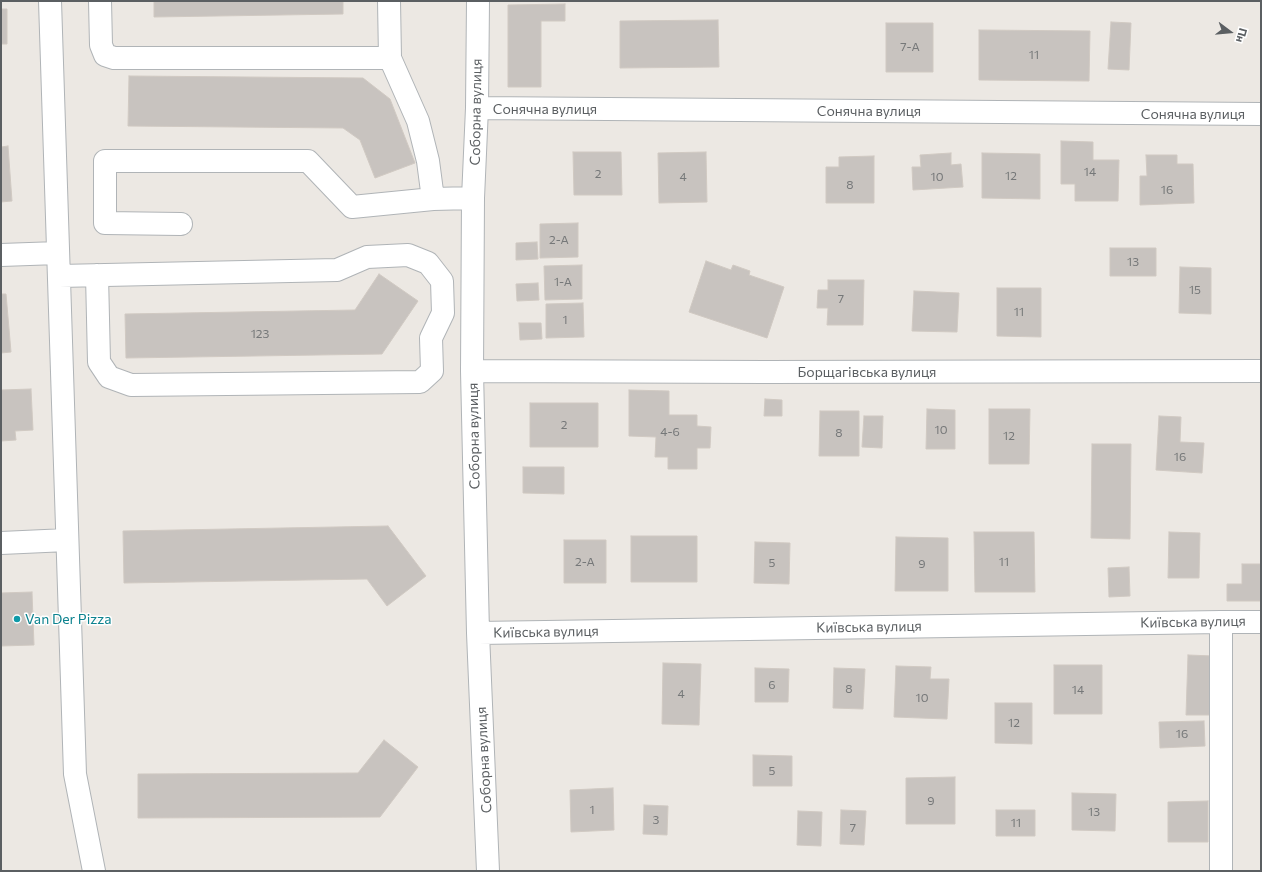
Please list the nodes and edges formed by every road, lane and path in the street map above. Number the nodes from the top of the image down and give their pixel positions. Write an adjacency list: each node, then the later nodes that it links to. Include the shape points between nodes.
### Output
1 (50, 1): 11 (street)
2 (100, 1): 5 (street, via 101,45 105,55 114,58)
3 (389, 1): 5 (street)
4 (478, 1): 6 (street, Соборна вулиця)
5 (390, 58): 9 (street, via 418,121 428,161)
6 (477, 108): 7 (street, Сонячна вулиця); 8 (street, Соборна вулиця)
7 (1261, 114)
8 (473, 198): 9 (street); 15 (street, Соборна вулиця)
9 (433, 199): 10 (street, via 352,207 308,161 105,160 105,223)
10 (181, 224)
11 (58, 253): 12 (street); 14 (street)
12 (1, 256)
13 (97, 275): 13 (street, via 99,362 109,377 131,385 420,382 432,371 431,338 443,313 442,281 428,263 408,255 368,257 337,270); 14 (street)
14 (59, 276): 17 (street)
15 (472, 371): 16 (street, Борщагівська вулиця); 21 (street, Соборна вулиця)
16 (1261, 371)
17 (68, 540): 18 (street); 22 (street, via 75,774)
18 (1, 543)
19 (1221, 622): 20 (street, Київська вулиця); 21 (street, Київська вулиця); 24 (street)
20 (1261, 622)
21 (478, 633): 23 (street, Соборна вулиця)
22 (94, 871)
23 (488, 871)
24 (1221, 871)

